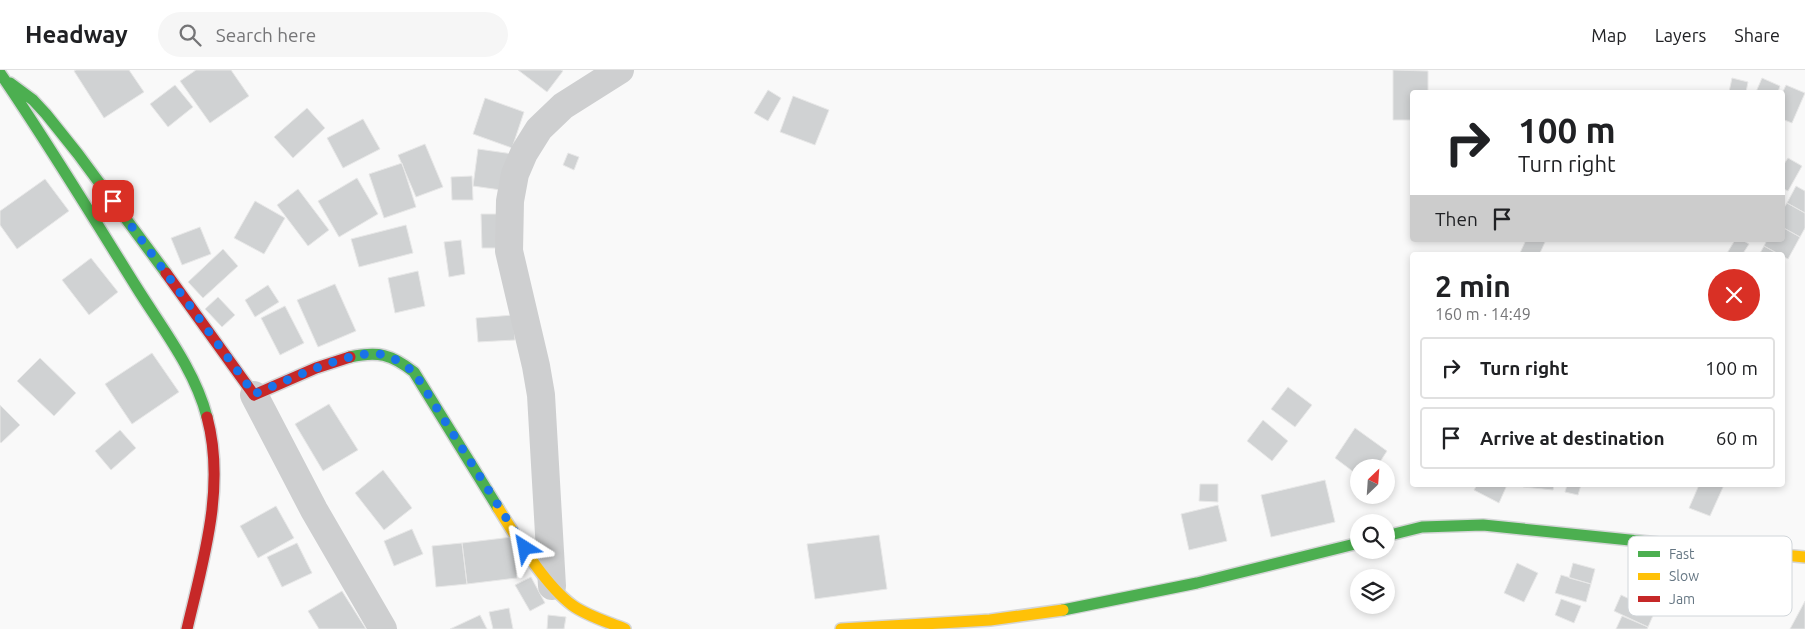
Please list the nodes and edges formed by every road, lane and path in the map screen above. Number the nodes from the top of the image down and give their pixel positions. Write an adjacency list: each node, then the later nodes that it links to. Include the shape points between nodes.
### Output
1 (620, 70): 9 (street, via 564,106 539,129 515,174 510,201 509,251 540,395)
2 (2, 75): 3 (street, via 33,100 78,154); 10 (street, via 178,354 204,407 211,430 213,480 203,559)
3 (254, 394): 9 (street, via 350,356 380,354 399,361 414,372 516,536); 11 (street, via 314,510)
4 (1395, 534): 5 (street, via 1422,527 1483,525)
5 (1628, 540)
6 (1350, 544): 13 (street, via 1197,583 1065,610 990,620)
7 (1792, 556): 8 (street)
8 (1805, 557)
9 (552, 586): 12 (street, via 573,606)
10 (187, 629)
11 (383, 629)
12 (625, 629)
13 (841, 629)

